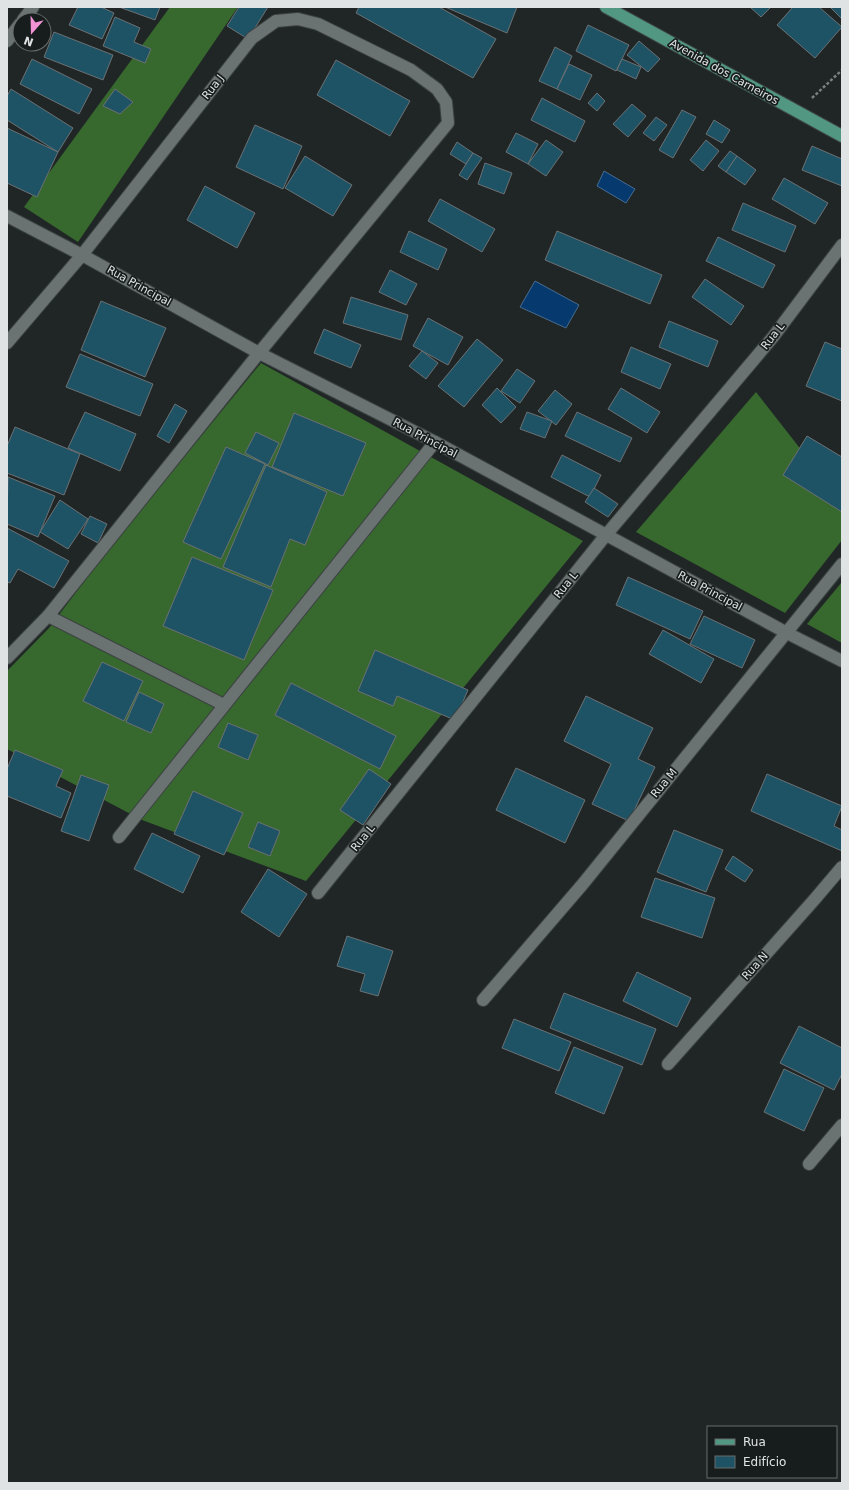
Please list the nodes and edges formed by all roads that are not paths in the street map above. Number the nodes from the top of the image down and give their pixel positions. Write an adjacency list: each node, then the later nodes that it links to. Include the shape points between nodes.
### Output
1 (606, 7): 2 (main road, Avenida dos Carneiros)
2 (842, 136)
3 (7, 216): 5 (street, Rua Principal)
4 (842, 245): 9 (street, Rua L, via 773,337)
5 (82, 254): 6 (street, Rua J); 7 (street, Rua Principal); 7 (street, Rua J, via 252,38 276,21 298,19 318,24 411,70 438,89 446,102 448,123)
6 (7, 344)
7 (259, 353): 8 (street, Rua Principal); 11 (street, Rua J)
8 (435, 442): 9 (street, Rua Principal); 15 (street)
9 (606, 535): 12 (street, Rua Principal); 18 (street, Rua L)
10 (842, 564): 12 (street, Rua M)
11 (48, 616): 13 (street, Rua J); 15 (street)
12 (787, 633): 14 (street, Rua Principal); 19 (street, Rua M, via 582,885)
13 (7, 658)
14 (842, 661)
15 (224, 705): 16 (street)
16 (119, 837)
17 (842, 867): 20 (street, Rua N)
18 (318, 893)
19 (483, 1000)
20 (668, 1064)
21 (842, 1125): 22 (street)
22 (809, 1164)

